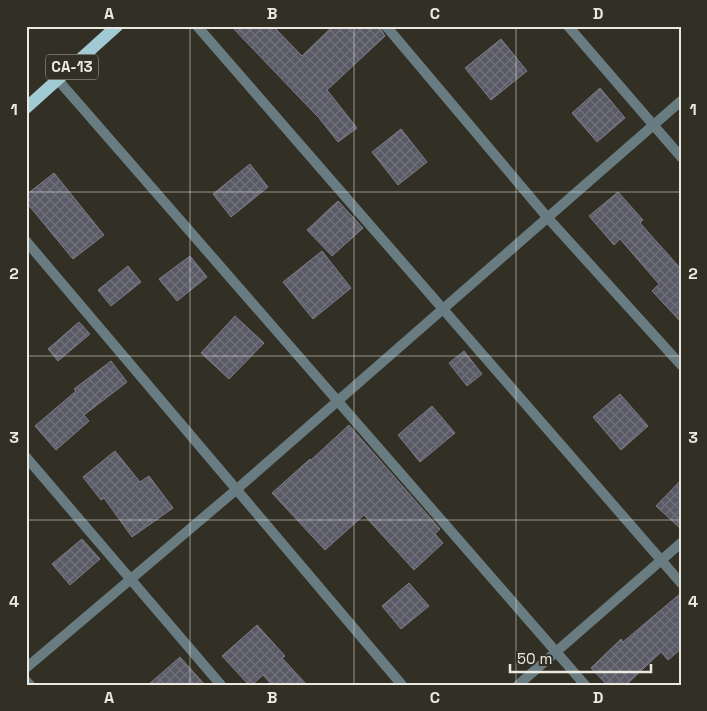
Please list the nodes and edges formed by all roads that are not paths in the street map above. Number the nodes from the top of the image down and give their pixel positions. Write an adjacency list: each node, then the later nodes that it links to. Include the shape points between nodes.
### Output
1 (117, 26): 5 (main road, CA-13)
2 (197, 26): 12 (street)
3 (386, 26): 10 (street)
4 (568, 26): 8 (street)
5 (58, 80): 7 (main road, CA-13); 14 (street)
6 (681, 101): 8 (street)
7 (26, 108)
8 (653, 125): 9 (street); 10 (street)
9 (681, 157)
10 (547, 217): 12 (street); 13 (street)
11 (26, 242): 16 (street)
12 (443, 309): 14 (street); 18 (street)
13 (681, 365)
14 (338, 401): 16 (street); 21 (street)
15 (26, 458): 19 (street)
16 (237, 489): 19 (street); 26 (street)
17 (681, 543): 18 (street)
18 (661, 560): 20 (street); 21 (street)
19 (130, 578): 22 (street); 25 (street)
20 (681, 583)
21 (556, 652): 27 (street); 28 (street)
22 (26, 668)
23 (26, 681): 24 (street)
24 (30, 685)
25 (221, 685)
26 (402, 685)
27 (518, 685)
28 (584, 685)

